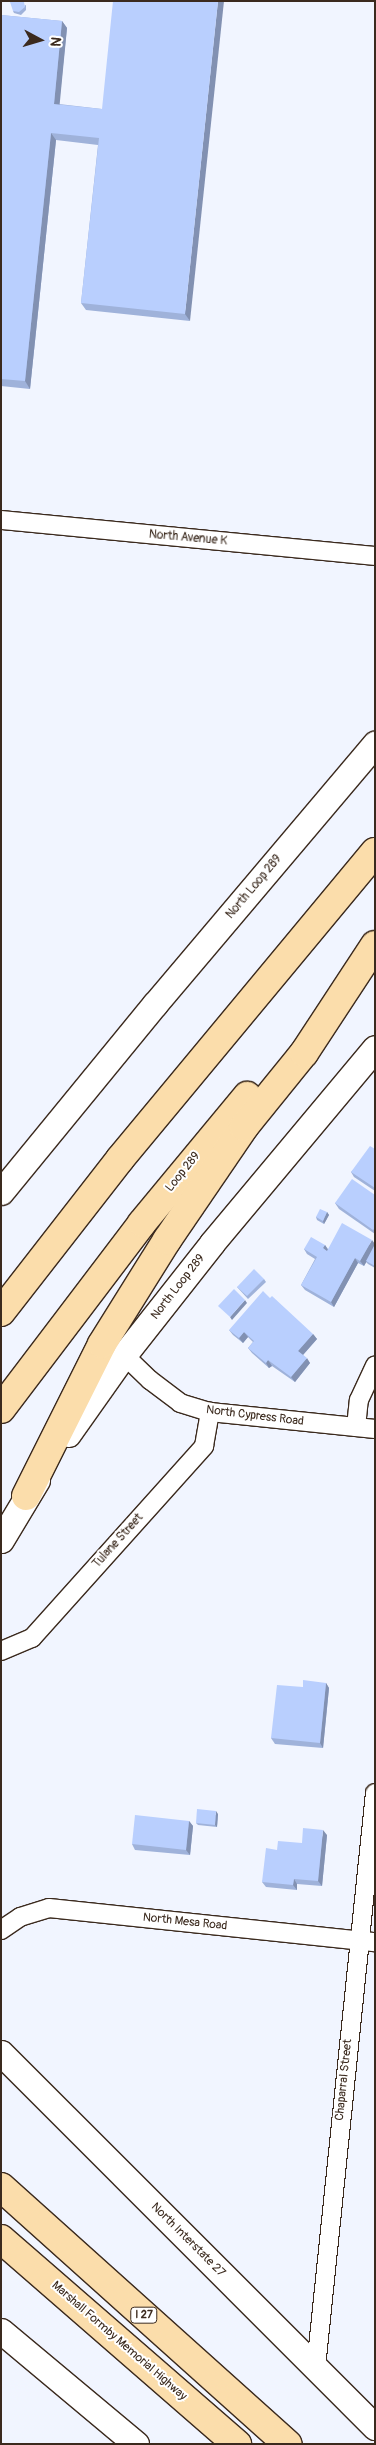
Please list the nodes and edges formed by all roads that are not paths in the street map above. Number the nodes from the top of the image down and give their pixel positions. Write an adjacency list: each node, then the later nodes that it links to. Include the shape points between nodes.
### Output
1 (1, 520): 2 (street, North Avenue K)
2 (375, 556)
3 (375, 744): 7 (main road, North Loop 289)
4 (375, 852): 8 (highway, via 120,1159)
5 (375, 944): 11 (highway, Loop 289, via 142,1223); 15 (highway, via 304,1054 244,1127 157,1256 102,1344)
6 (375, 1048): 9 (main road, North Loop 289, via 212,1243)
7 (1, 1192)
8 (1, 1312)
9 (124, 1355): 12 (street, North Cypress Road, via 180,1403); 15 (main road, North Loop 289)
10 (375, 1366): 13 (street, via 359,1400)
11 (1, 1409)
12 (210, 1412): 13 (street, North Cypress Road); 17 (street, Tulane Street, via 204,1446 32,1638)
13 (356, 1427): 14 (street, North Cypress Road)
14 (375, 1429)
15 (26, 1496): 16 (main road, North Loop 289)
16 (1, 1540)
17 (1, 1651)
18 (375, 1793): 20 (street, Chaparral Street)
19 (1, 1930): 20 (street, North Mesa Road, via 20,1918 50,1908)
20 (367, 1941): 25 (street, Chaparral Street)
21 (1, 2053): 25 (main road, North Interstate 27)
22 (1, 2187): 29 (highway, I 27)
23 (1, 2239): 27 (highway, Marshall Formby Memorial Highway)
24 (1, 2331): 28 (main road)
25 (316, 2367): 26 (main road, North Interstate 27)
26 (375, 2427)
27 (231, 2439)
28 (136, 2444)
29 (287, 2444)

